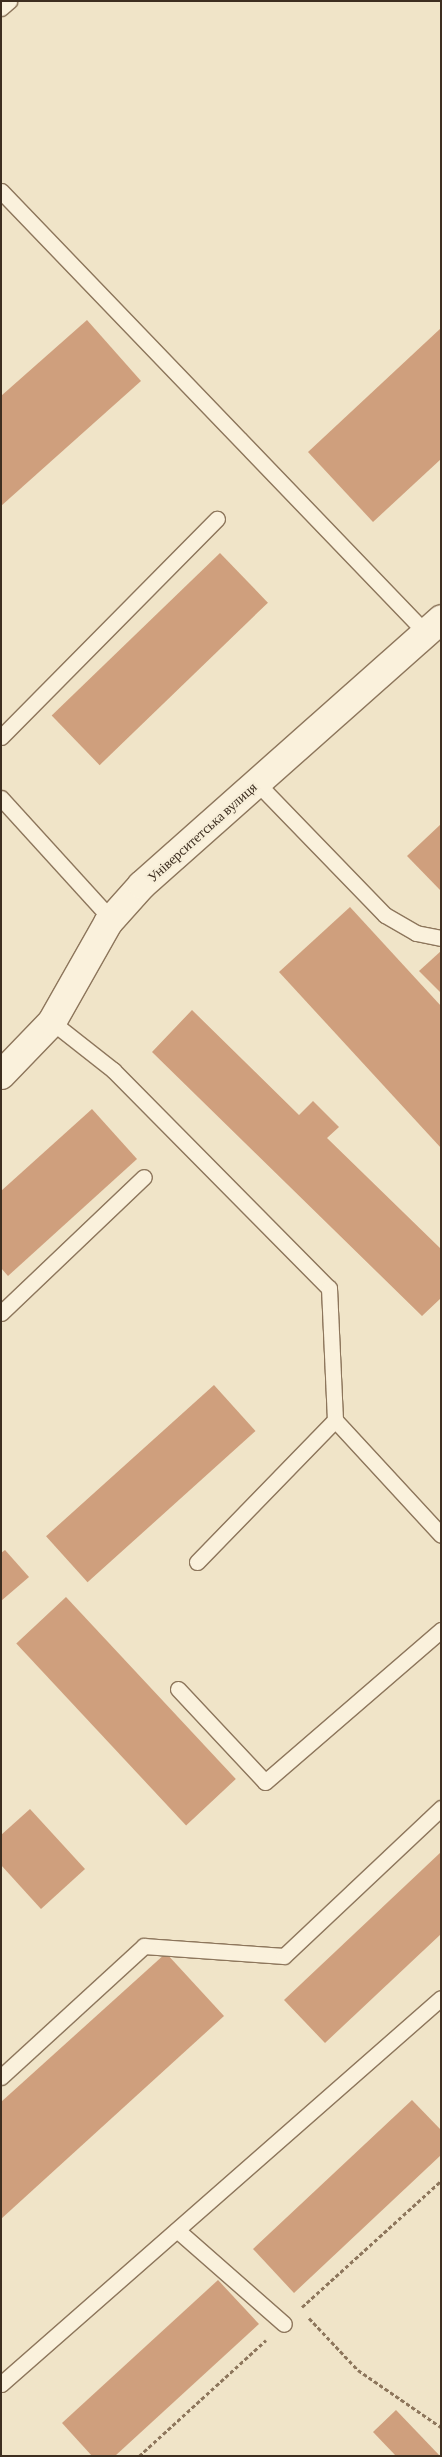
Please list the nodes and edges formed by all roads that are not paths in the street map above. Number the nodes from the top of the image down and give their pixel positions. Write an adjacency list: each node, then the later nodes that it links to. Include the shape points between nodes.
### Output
1 (9, 1): 2 (lane)
2 (1, 8)
3 (1, 191): 5 (lane)
4 (217, 519): 6 (lane)
5 (434, 627): 7 (street, Університетська вулиця)
6 (1, 737)
7 (257, 783): 9 (street, Університетська вулиця, via 142,885); 10 (lane, via 385,915 416,933)
8 (1, 798): 9 (lane)
9 (112, 920): 11 (street, Університетська вулиця)
10 (441, 938)
11 (52, 1022): 12 (street, Університетська вулиця); 15 (lane, via 113,1070 329,1288)
12 (1, 1075)
13 (144, 1177): 14 (lane)
14 (1, 1312)
15 (335, 1420): 16 (lane); 17 (lane)
16 (441, 1535)
17 (197, 1562)
18 (441, 1630): 19 (lane, via 264,1782)
19 (178, 1688)
20 (441, 1808): 22 (lane, via 284,1956 144,1946)
21 (441, 1998): 23 (lane)
22 (1, 2077)
23 (177, 2230): 24 (lane); 25 (lane)
24 (284, 2324)
25 (1, 2384)

